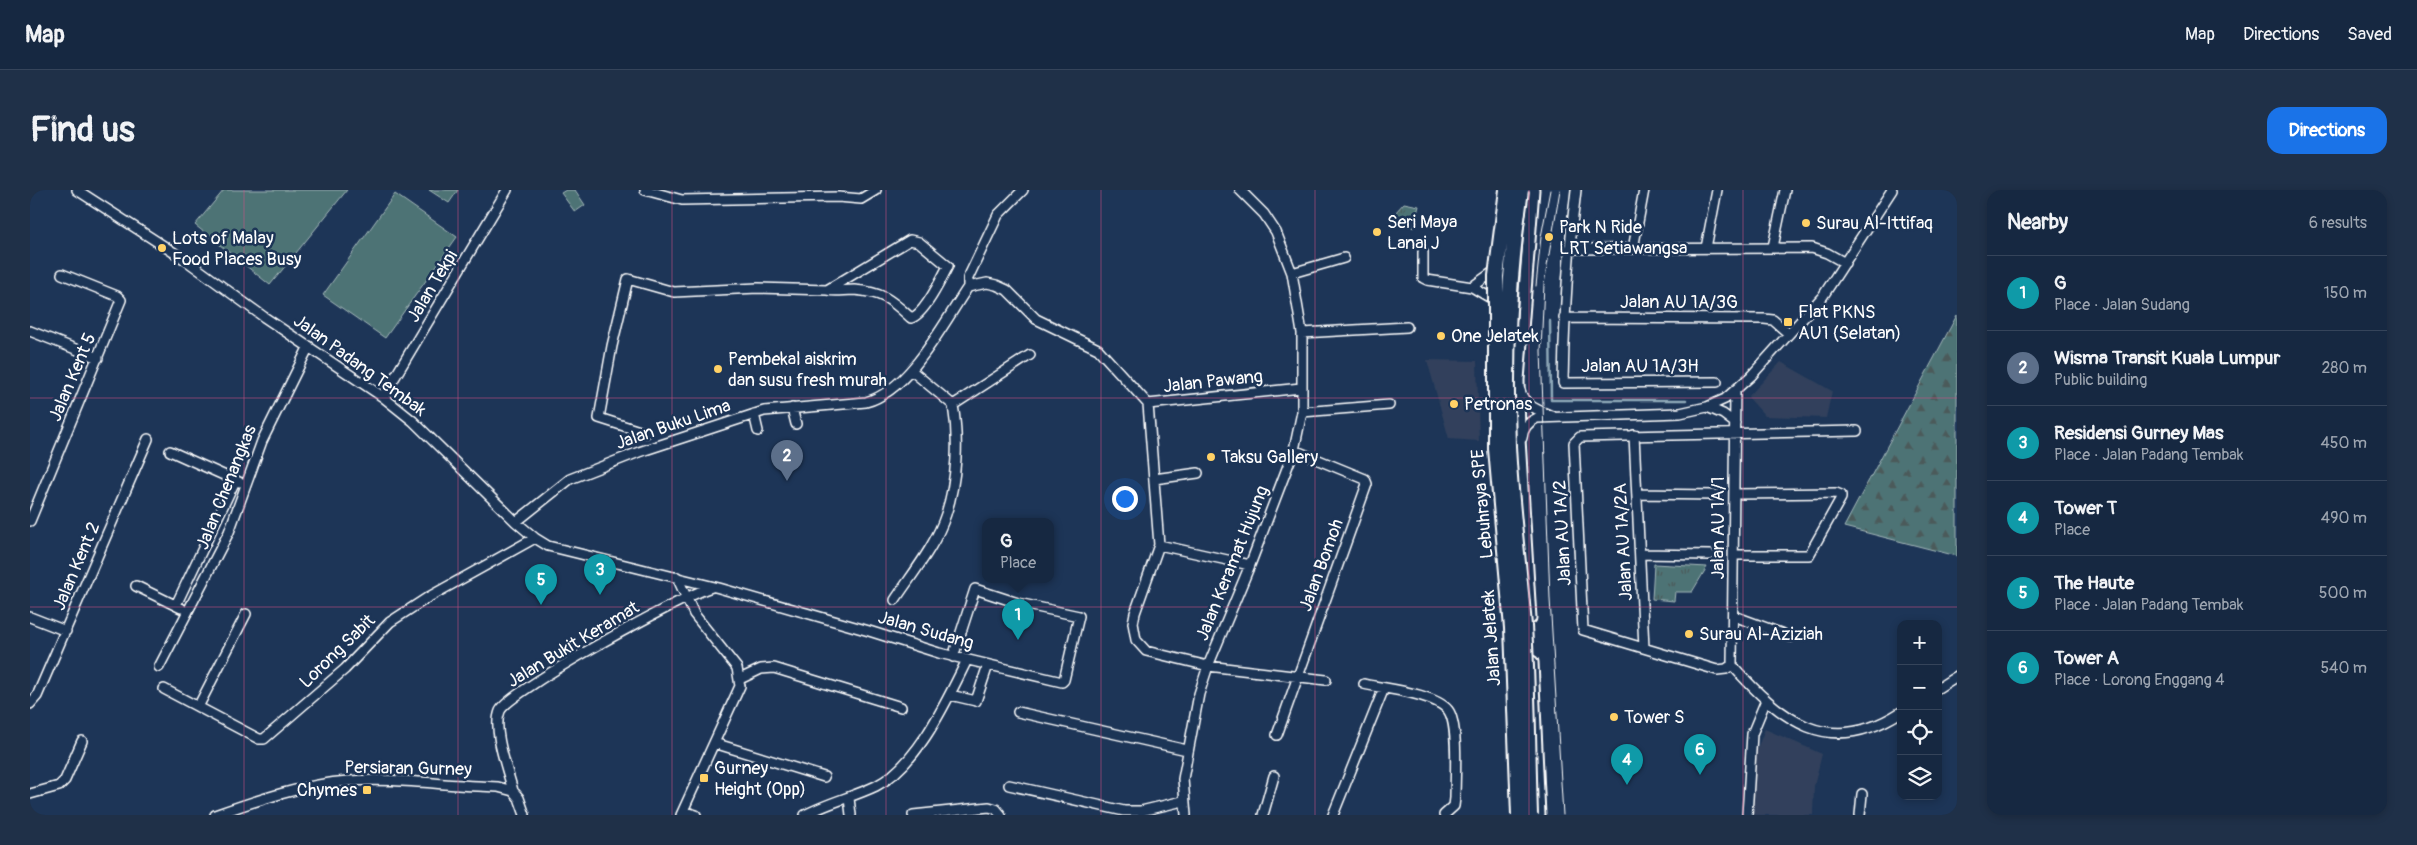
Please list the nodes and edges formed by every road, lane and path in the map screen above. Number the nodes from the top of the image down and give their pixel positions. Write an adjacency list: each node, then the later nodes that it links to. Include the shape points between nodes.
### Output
1 (77, 190): 36 (street, Jalan Padang Tembak)
2 (507, 190): 45 (street, Jalan Tekpi)
3 (645, 190): 16 (street, via 682,200)
4 (829, 190): 16 (street)
5 (876, 190): 16 (street, via 861,199)
6 (1023, 190): 28 (street, Jalan Buku Lima, via 998,215 968,278)
7 (1240, 190): 25 (street, Jalan Keramat Hujung, via 1264,214 1276,232)
8 (1507, 190): 24 (main road, Jalan Jelatek); 140 (highway, Lebuhraya SPE, bridge, via 1496,276 1496,449 1512,628)
9 (1521, 190): 141 (highway, Lebuhraya SPE, bridge, via 1508,322 1508,446 1525,646)
10 (1533, 190): 41 (main road)
11 (1576, 190): 19 (street)
12 (1644, 190): 20 (street)
13 (1717, 190): 18 (street)
14 (1786, 190): 17 (street)
15 (1892, 190): 23 (street)
16 (838, 198)
17 (1773, 247): 18 (street); 23 (street, via 1812,248)
18 (1706, 248): 20 (street)
19 (1568, 249): 20 (street); 31 (street)
20 (1633, 249)
21 (1423, 252): 27 (street, via 1423,278)
22 (1344, 258): 25 (street)
23 (1844, 263): 35 (street, via 1823,296)
24 (1496, 270): 27 (street); 30 (main road, Jalan Jelatek)
25 (1292, 273): 34 (street, Jalan Keramat Hujung)
26 (62, 274): 38 (street, Jalan Kent 5, via 121,300)
27 (1468, 286): 30 (street)
28 (968, 287): 39 (street, Jalan Buku Lima); 46 (street, via 987,283 1006,290 1036,319 1098,350)
29 (827, 290): 29 (street, via 853,290 886,296 912,318 929,301 948,266 919,242 910,240); 59 (street, via 741,288 674,292 628,279 599,418)
30 (1494, 300): 61 (main road, Jalan Jelatek)
31 (1564, 318): 35 (street, Jalan AU 1A/3G, via 1764,319 1773,320); 42 (street, Jalan AU 1A/3H, via 1563,382)
32 (1407, 327): 34 (street)
33 (30, 331): 38 (street)
34 (1302, 333): 43 (street, Jalan Keramat Hujung)
35 (1790, 334): 40 (street)
36 (309, 346): 45 (street, Jalan Padang Tembak); 69 (street, Jalan Chenangkas, via 274,414)
37 (1030, 355): 48 (street)
38 (98, 358): 73 (street, Jalan Kent 5)
39 (912, 371): 48 (street); 50 (street, Jalan Buku Lima, via 879,398)
40 (1750, 376): 44 (street); 56 (street)
41 (1518, 380): 53 (street, via 1524,401); 54 (main road)
42 (1717, 382)
43 (1301, 388): 46 (street, Jalan Pawang); 51 (street, Jalan Keramat Hujung)
44 (1735, 392): 49 (street); 56 (street, Jalan AU 1A/1)
45 (383, 397): 74 (street, Jalan Padang Tembak, via 420,428)
46 (1148, 404): 67 (street, Jalan Pawang)
47 (1389, 404): 51 (street)
48 (954, 405): 85 (street, via 956,469 946,515 928,550)
49 (1707, 407): 53 (street, via 1680,413); 56 (street)
50 (792, 408): 52 (street, Jalan Buku Lima); 55 (street)
51 (1302, 412): 63 (street, Jalan Keramat Hujung)
52 (754, 414): 57 (street); 74 (street, Jalan Buku Lima, via 570,479)
53 (1552, 416): 65 (street, via 1530,422 1522,434)
54 (1518, 420): 61 (main road, via 1510,431); 65 (main road)
55 (796, 424)
56 (1735, 424): 58 (street, Jalan AU 1A/2); 60 (street, Jalan AU 1A/2); 72 (street, Jalan AU 1A/1)
57 (758, 431)
58 (1857, 431)
59 (646, 433)
60 (1634, 435): 70 (street, Jalan AU 1A/2A); 93 (street, Jalan AU 1A/2, via 1580,437 1574,443 1583,630)
61 (1494, 438): 140 (main road, Jalan Jelatek, via 1510,646)
62 (148, 439): 91 (street, Jalan Kent 2)
63 (1294, 450): 80 (street, Jalan Keramat Hujung); 100 (street, Jalan Bomoh, via 1365,478 1367,484)
64 (170, 451): 68 (street)
65 (1520, 456): 142 (main road)
66 (1198, 473): 67 (street)
67 (1154, 479): 76 (street, Jalan Pawang)
68 (235, 480): 69 (street); 86 (street)
69 (246, 486): 87 (street, Jalan Chenangkas, via 229,532)
70 (1637, 494): 71 (street); 77 (street, Jalan AU 1A/2A)
71 (1716, 494)
72 (1734, 494): 79 (street, Jalan AU 1A/1); 79 (street, via 1836,493 1842,498 1809,555)
73 (30, 521)
74 (516, 522): 75 (street, Jalan Padang Tembak)
75 (535, 538): 81 (street, Jalan Padang Tembak, via 548,546); 111 (street, Lorong Sabit, via 390,622 346,669 264,739)
76 (1160, 545): 80 (street); 98 (street, Jalan Pawang, via 1135,613 1136,640 1146,651)
77 (1640, 554): 78 (street); 93 (street, Jalan AU 1A/2A)
78 (1710, 555)
79 (1734, 555): 89 (street, Jalan AU 1A/1)
80 (1250, 565): 98 (street, Jalan Keramat Hujung)
81 (677, 577): 83 (street, Jalan Sudang); 84 (street)
82 (136, 586): 86 (street)
83 (713, 587): 84 (street); 94 (street, Jalan Sudang)
84 (686, 598): 102 (street, via 694,614 737,668); 122 (street, Jalan Bukit Keramat, via 517,694 501,709 496,723)
85 (895, 600)
86 (176, 605): 87 (street)
87 (188, 611): 99 (street, Jalan Chenangkas)
88 (246, 614): 111 (street)
89 (1734, 616): 92 (street); 97 (street, Jalan AU 1A/1)
90 (30, 617): 91 (street)
91 (66, 631): 110 (street, Jalan Kent 2, via 37,696)
92 (1790, 637)
93 (1644, 648): 97 (street, Jalan AU 1A/2, via 1718,670)
94 (953, 657): 95 (street, Jalan Sudang); 96 (street, Jalan Sudang, via 975,589 1079,617 1063,681)
95 (967, 660): 96 (street, Jalan Sudang); 108 (street)
96 (988, 665): 108 (street, via 976,701)
97 (1732, 665): 109 (street)
98 (1208, 666): 100 (street, Jalan Pawang); 118 (street, Jalan Keramat Hujung)
99 (159, 667)
100 (1298, 676): 103 (street, Jalan Pawang); 115 (street, Jalan Bomoh)
101 (1957, 676): 105 (street)
102 (740, 679): 112 (street, via 749,673 774,668); 117 (street, via 740,686)
103 (1326, 680)
104 (1364, 684): 106 (street)
105 (1942, 685)
106 (1384, 688): 138 (street); 139 (street, via 1433,700 1449,710 1455,798 1454,806)
107 (164, 689): 111 (street, Lorong Sabit)
108 (950, 695): 125 (street, via 920,744 898,769 878,785)
109 (1766, 700): 114 (street, via 1781,714 1807,728 1824,732 1840,733 1872,727); 143 (street, via 1752,734)
110 (30, 704)
111 (198, 707)
112 (901, 707)
113 (1018, 712): 118 (street)
114 (1897, 714)
115 (1277, 735)
116 (82, 741): 123 (street, via 65,780 59,786)
117 (714, 743): 120 (street); 127 (street)
118 (1187, 750): 126 (street, Jalan Keramat Hujung)
119 (1274, 776): 137 (street)
120 (824, 777)
121 (1009, 785): 126 (street, via 1124,811 1142,811)
122 (514, 791): 129 (street, Persiaran Gurney, via 498,787 348,781 249,803); 130 (street, Jalan Bukit Keramat)
123 (30, 794)
124 (1862, 794): 144 (street)
125 (849, 798): 132 (street); 133 (street)
126 (1184, 801): 136 (street, Jalan Keramat Hujung)
127 (682, 813): 131 (street)
128 (948, 814): 134 (street); 135 (street, via 989,807)
129 (215, 815)
130 (525, 815)
131 (696, 815)
132 (805, 815)
133 (851, 815)
134 (913, 815)
135 (1001, 815)
136 (1186, 815)
137 (1263, 815)
138 (1333, 815)
139 (1444, 815)
140 (1518, 815)
141 (1530, 815)
142 (1539, 815)
143 (1747, 815)
144 (1860, 815)

